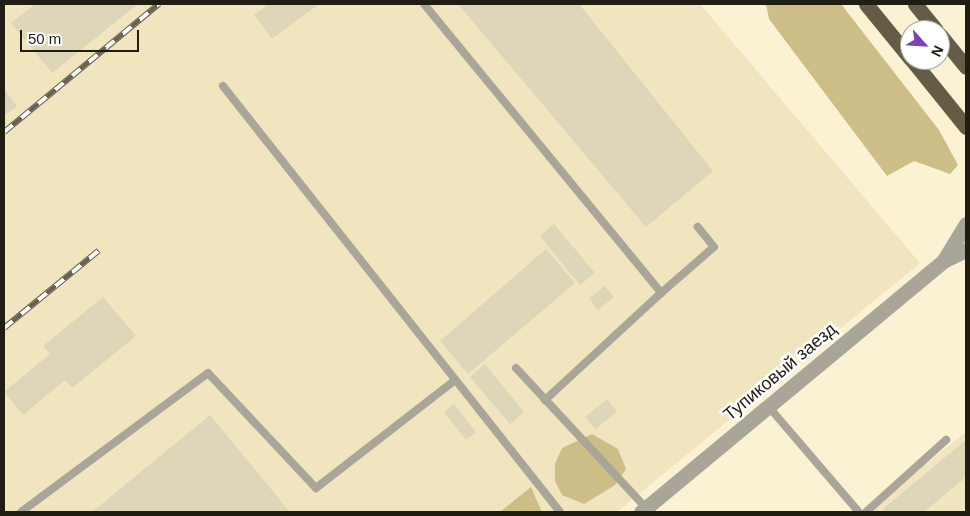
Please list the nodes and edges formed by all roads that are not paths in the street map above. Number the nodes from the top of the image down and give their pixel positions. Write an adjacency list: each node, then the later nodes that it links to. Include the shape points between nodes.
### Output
1 (424, 4): 15 (lane)
2 (866, 4): 5 (highway)
3 (915, 4): 4 (highway)
4 (928, 20)
5 (900, 46)
6 (950, 48): 7 (highway)
7 (966, 68)
8 (920, 70): 10 (highway)
9 (223, 86): 17 (lane)
10 (966, 127)
11 (966, 224): 14 (street)
12 (698, 227): 15 (lane, via 714,247)
13 (966, 250): 14 (street)
14 (943, 261): 19 (street, Тупиковый заезд)
15 (661, 293): 18 (lane)
16 (516, 368): 18 (lane)
17 (455, 380): 22 (lane, via 316,488 208,374); 23 (lane)
18 (545, 400): 21 (lane)
19 (768, 406): 21 (street, Тупиковый заезд); 24 (lane)
20 (946, 440): 25 (lane)
21 (643, 510)
22 (21, 512)
23 (560, 512)
24 (859, 512)
25 (866, 512)

